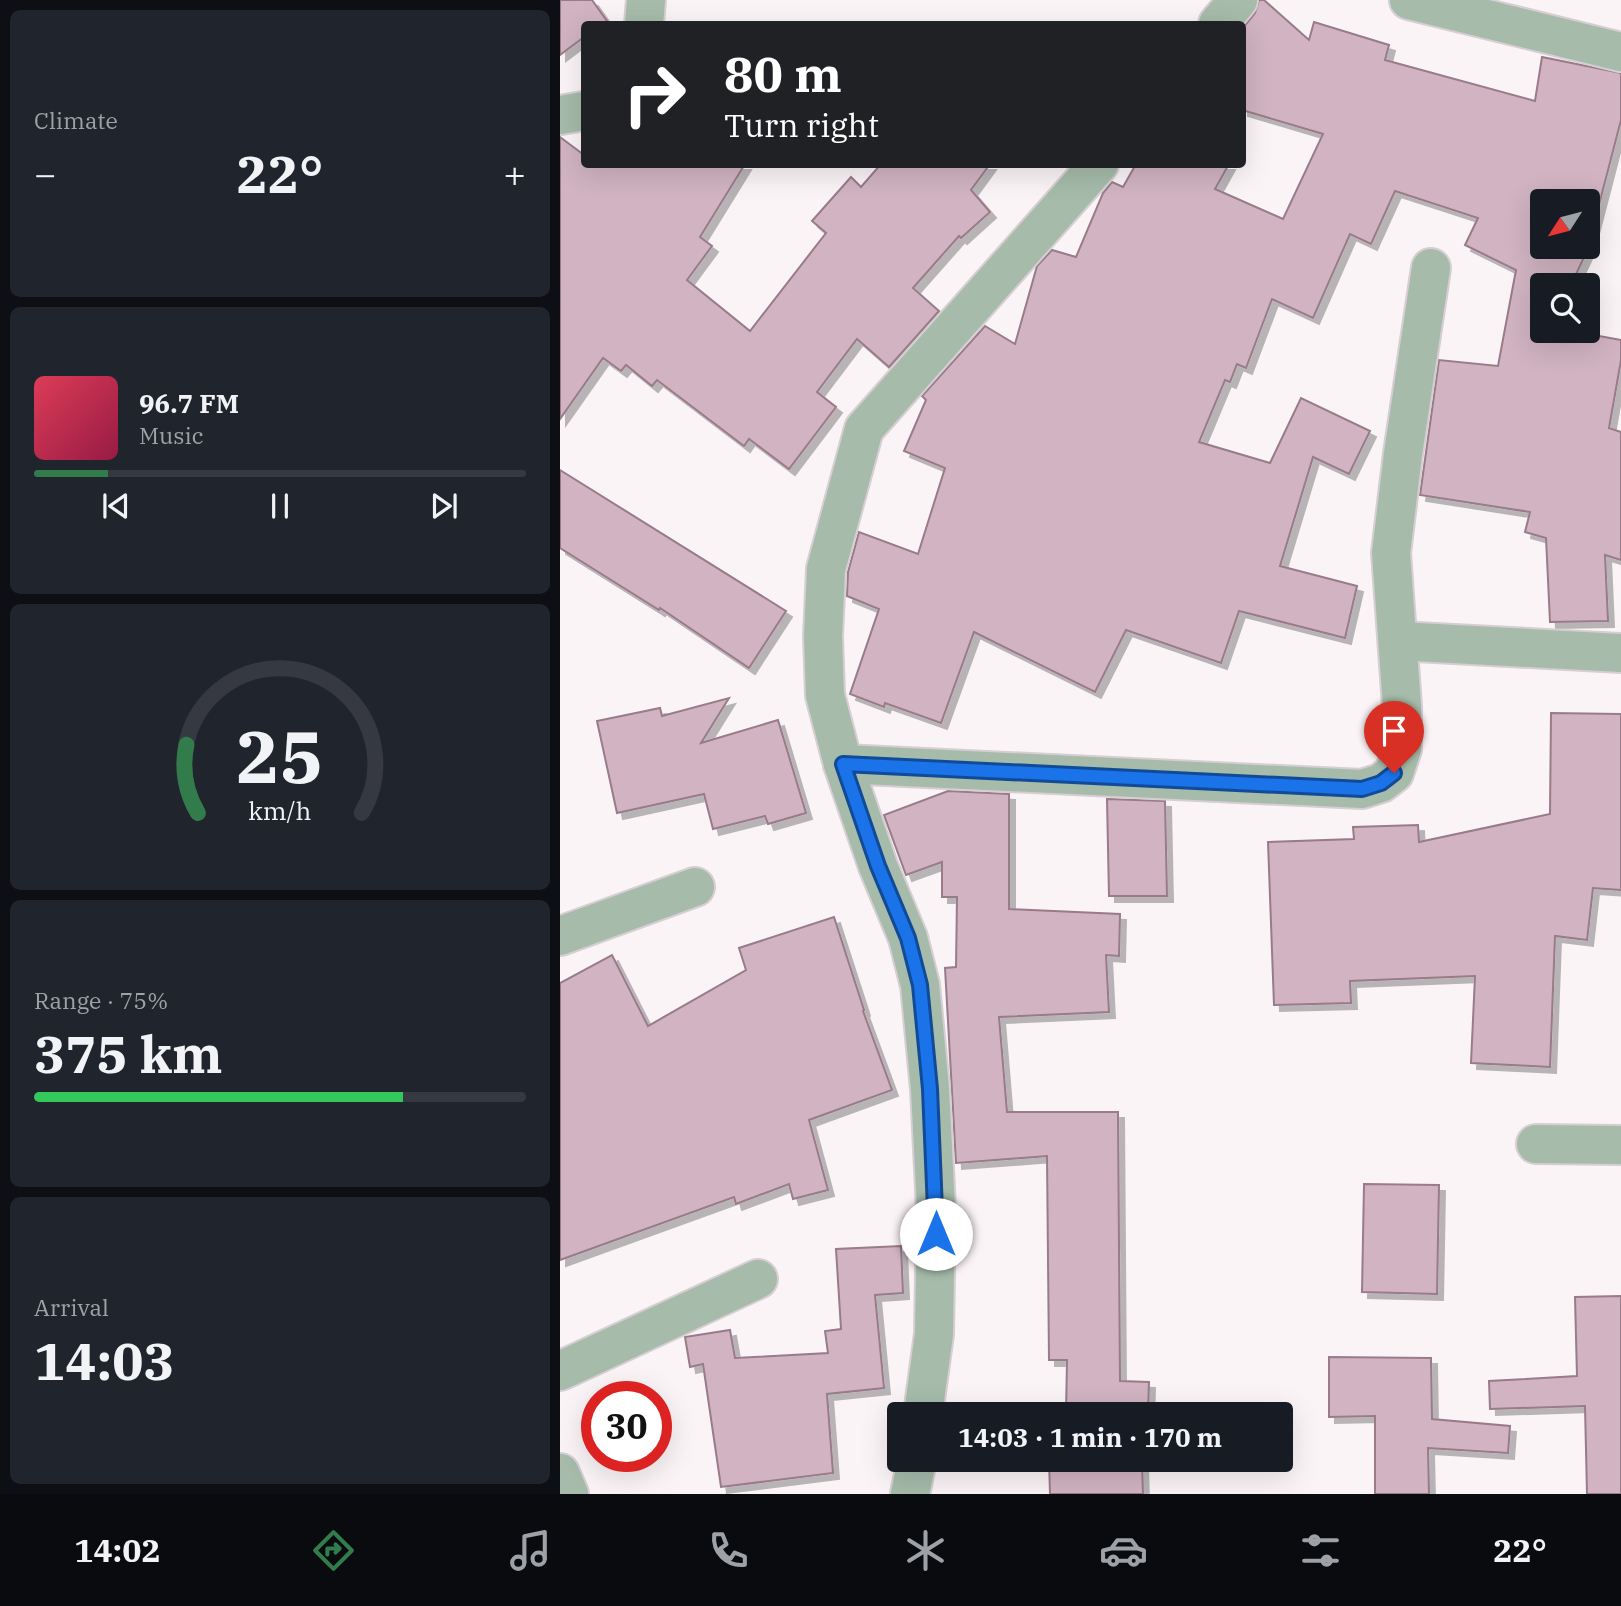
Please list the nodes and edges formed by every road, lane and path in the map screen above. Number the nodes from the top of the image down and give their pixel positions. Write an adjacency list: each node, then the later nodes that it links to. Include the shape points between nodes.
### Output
1 (646, 0): 4 (street)
2 (1238, 0): 5 (street)
3 (1409, 0): 6 (street)
4 (644, 21)
5 (1220, 21)
6 (1621, 52)
7 (581, 112): 8 (street)
8 (560, 115)
9 (1095, 168): 13 (street, via 864,429 826,569 825,695)
10 (1431, 268): 11 (street, via 1391,553)
11 (1398, 641): 12 (street); 13 (street, via 1402,749 1394,773 1362,789)
12 (1621, 653)
13 (843, 764): 20 (street, via 908,938 920,985 936,1209 934,1334)
14 (695, 887): 15 (street)
15 (560, 936)
16 (1535, 1144): 17 (street)
17 (1621, 1145)
18 (758, 1279): 19 (street)
19 (560, 1371)
20 (925, 1402)
21 (915, 1472): 24 (street)
22 (560, 1473): 23 (street)
23 (569, 1494)
24 (910, 1494)

